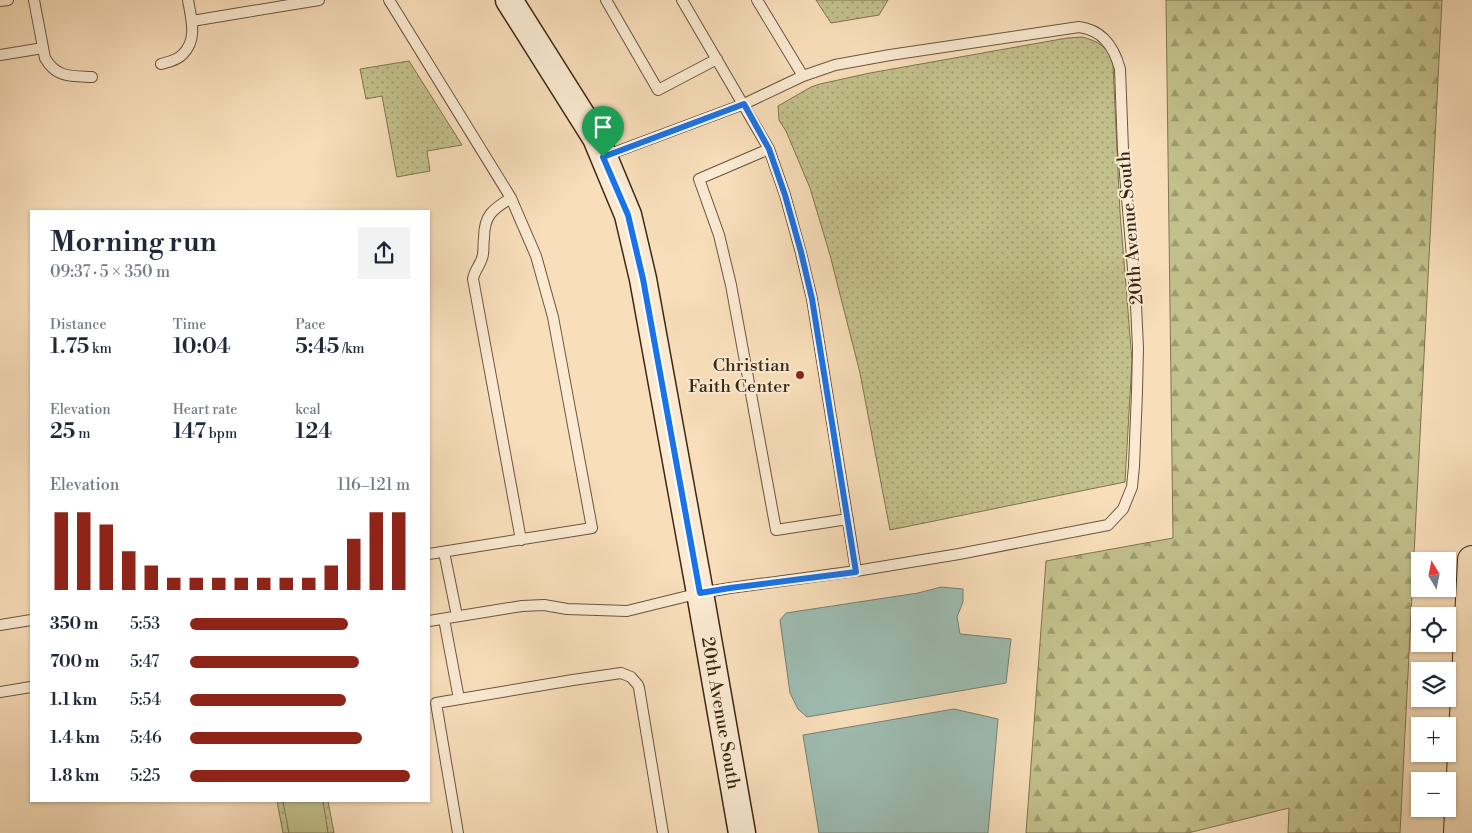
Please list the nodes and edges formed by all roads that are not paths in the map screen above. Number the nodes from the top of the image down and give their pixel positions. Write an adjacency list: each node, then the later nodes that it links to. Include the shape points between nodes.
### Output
1 (8, 0): 10 (lane)
2 (34, 0): 12 (lane)
3 (188, 0): 11 (lane)
4 (319, 0): 11 (lane)
5 (389, 0): 21 (lane)
6 (509, 0): 20 (street, 20th Avenue South, via 596,138)
7 (606, 0): 14 (lane, via 658,90)
8 (682, 0): 14 (lane)
9 (757, 0): 16 (lane)
10 (0, 2)
11 (192, 21): 15 (lane, via 190,44 183,55)
12 (43, 48): 13 (lane); 17 (lane, via 50,66 56,71 68,76)
13 (0, 55)
14 (717, 59): 18 (lane)
15 (161, 64)
16 (803, 76): 18 (lane, 20th Avenue South); 27 (lane, 20th Avenue South, via 834,65 890,55 1079,27 1089,28 1110,44 1120,68 1138,348 1134,466 1132,487 1123,509 1108,525)
17 (92, 77)
18 (744, 104): 19 (lane); 20 (lane, 20th Avenue South)
19 (769, 149): 22 (lane, via 792,218 812,299); 22 (lane, via 699,180 719,236 731,285 776,530)
20 (603, 157): 28 (street, 20th Avenue South, via 628,215 643,279)
21 (512, 198): 23 (lane, via 488,216 484,228 484,253 473,279); 23 (lane, via 536,256 553,317 592,528)
22 (848, 519): 27 (lane)
23 (521, 540): 24 (lane)
24 (444, 552): 25 (lane); 29 (lane)
25 (430, 554)
26 (1472, 560): 40 (highway)
27 (856, 572): 28 (lane, 20th Avenue South)
28 (700, 593): 29 (lane, 20th Avenue South, via 627,611 544,605); 39 (street, 20th Avenue South)
29 (457, 616): 30 (lane, 20th Avenue South)
30 (444, 619): 32 (lane, 20th Avenue South); 36 (lane)
31 (30, 620): 33 (lane)
32 (430, 622)
33 (0, 625)
34 (30, 687): 35 (lane)
35 (0, 692)
36 (459, 699): 37 (lane, via 436,703); 38 (lane, via 621,673 631,677 639,688)
37 (458, 833)
38 (663, 833)
39 (742, 833)
40 (1458, 833)

